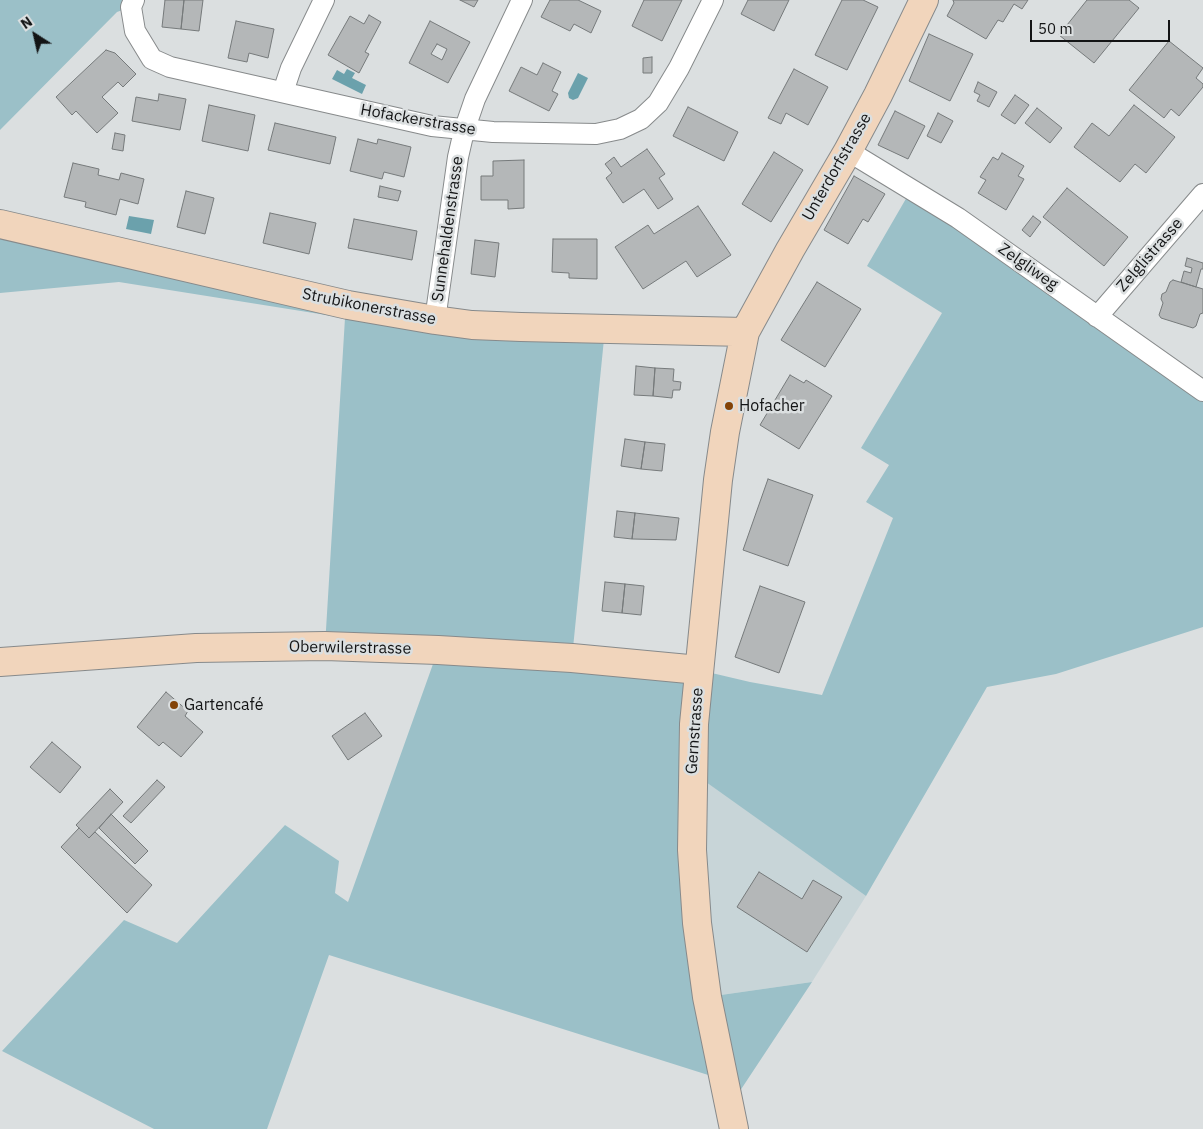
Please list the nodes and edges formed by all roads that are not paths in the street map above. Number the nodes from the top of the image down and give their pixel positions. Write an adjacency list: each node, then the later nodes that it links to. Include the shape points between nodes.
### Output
1 (134, 0): 6 (street, Hofackerstrasse, via 131,7 135,31 152,59 170,67)
2 (324, 0): 6 (street)
3 (522, 0): 7 (street, Sunnehaldenstrasse, via 474,99)
4 (713, 0): 7 (street, Hofackerstrasse, via 670,86 641,119 620,129 596,134)
5 (924, 0): 8 (street, Unterdorfstrasse)
6 (283, 92): 7 (street, Hofackerstrasse, via 432,126)
7 (464, 130): 12 (street, Sunnehaldenstrasse)
8 (848, 151): 11 (street, Zelgliweg, via 958,218); 13 (street, Unterdorfstrasse)
9 (1203, 194): 11 (street, Zelglistrasse)
10 (0, 224): 12 (street, Strubikonerstrasse, via 348,305)
11 (1097, 317): 14 (street, Zelgliweg)
12 (435, 320): 13 (street, Strubikonerstrasse, via 521,327)
13 (745, 332): 16 (street, Gernstrasse, via 721,457)
14 (1203, 391)
15 (0, 662): 16 (street, Oberwilerstrasse, via 178,649 324,646 467,651)
16 (699, 670): 17 (street, Gernstrasse, via 692,772 696,914 707,998)
17 (734, 1129)

